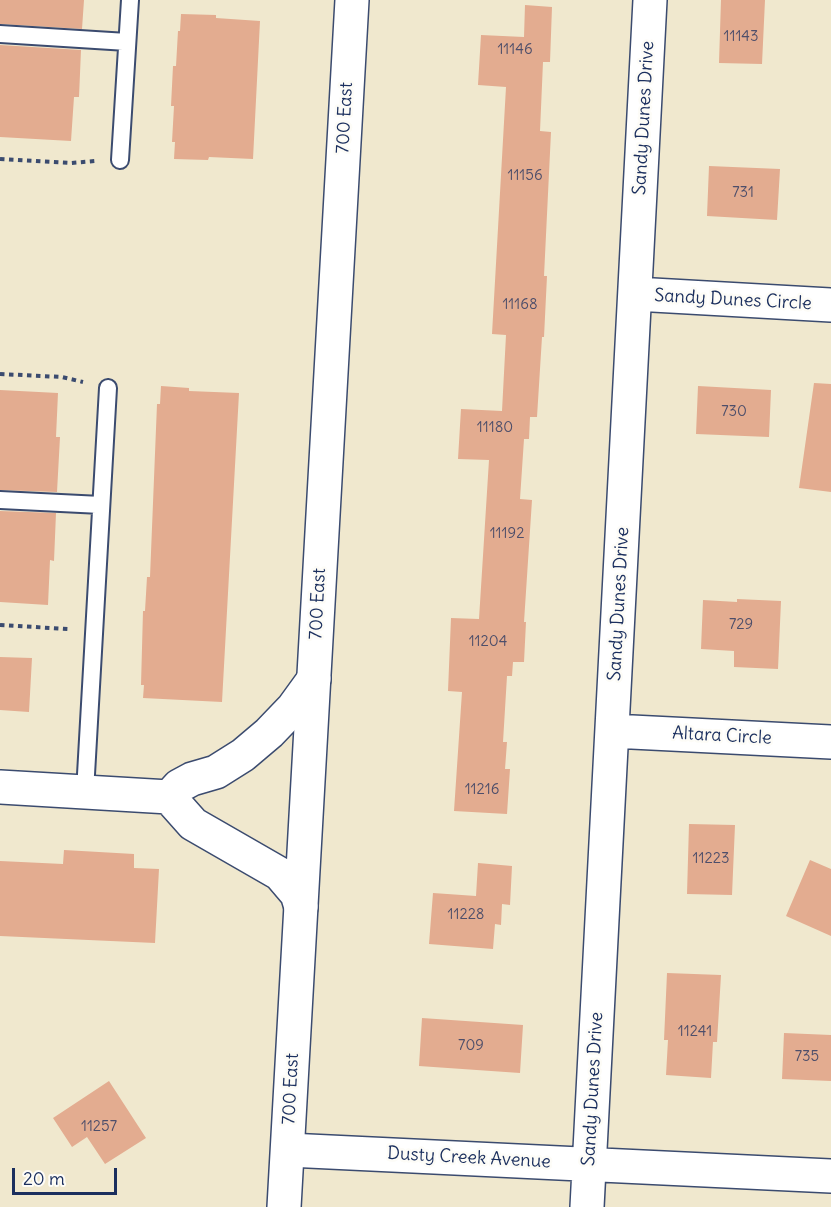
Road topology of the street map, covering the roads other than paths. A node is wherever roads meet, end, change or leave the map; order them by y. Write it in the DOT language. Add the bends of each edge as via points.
graph roads {
  1 [pos="130,0"];
  2 [pos="352,0"];
  3 [pos="650,0"];
  4 [pos="0,34"];
  5 [pos="127,42"];
  6 [pos="120,160"];
  7 [pos="635,294"];
  8 [pos="831,306"];
  9 [pos="108,388"];
  10 [pos="0,500"];
  11 [pos="101,505"];
  12 [pos="314,680"];
  13 [pos="612,731"];
  14 [pos="831,742"];
  15 [pos="0,787"];
  16 [pos="85,792"];
  17 [pos="169,797"];
  18 [pos="301,907"];
  19 [pos="288,1149"];
  20 [pos="589,1163"];
  21 [pos="831,1176"];
  22 [pos="284,1207"];
  23 [pos="587,1207"];
  1 -- 5 [label="lane"];
  2 -- 12 [label="street, 700 East"];
  3 -- 7 [label="street, Sandy Dunes Drive"];
  4 -- 5 [label="lane"];
  5 -- 6 [label="lane"];
  7 -- 8 [label="street, Sandy Dunes Circle"];
  7 -- 13 [label="street, Sandy Dunes Drive"];
  9 -- 11 [label="lane"];
  10 -- 11 [label="lane"];
  11 -- 16 [label="lane"];
  12 -- 17 [label="street" via="293,708 243,755 216,772 179,786"];
  12 -- 18 [label="street, 700 East"];
  13 -- 14 [label="street, Altara Circle"];
  13 -- 20 [label="street, Sandy Dunes Drive"];
  15 -- 16 [label="street"];
  16 -- 17 [label="street"];
  17 -- 18 [label="street" via="193,824 280,874 297,894"];
  18 -- 19 [label="street, 700 East"];
  19 -- 20 [label="street, Dusty Creek Avenue"];
  19 -- 22 [label="street, 700 East"];
  20 -- 21 [label="street, Dusty Creek Avenue"];
  20 -- 23 [label="street, Sandy Dunes Drive"];
}
